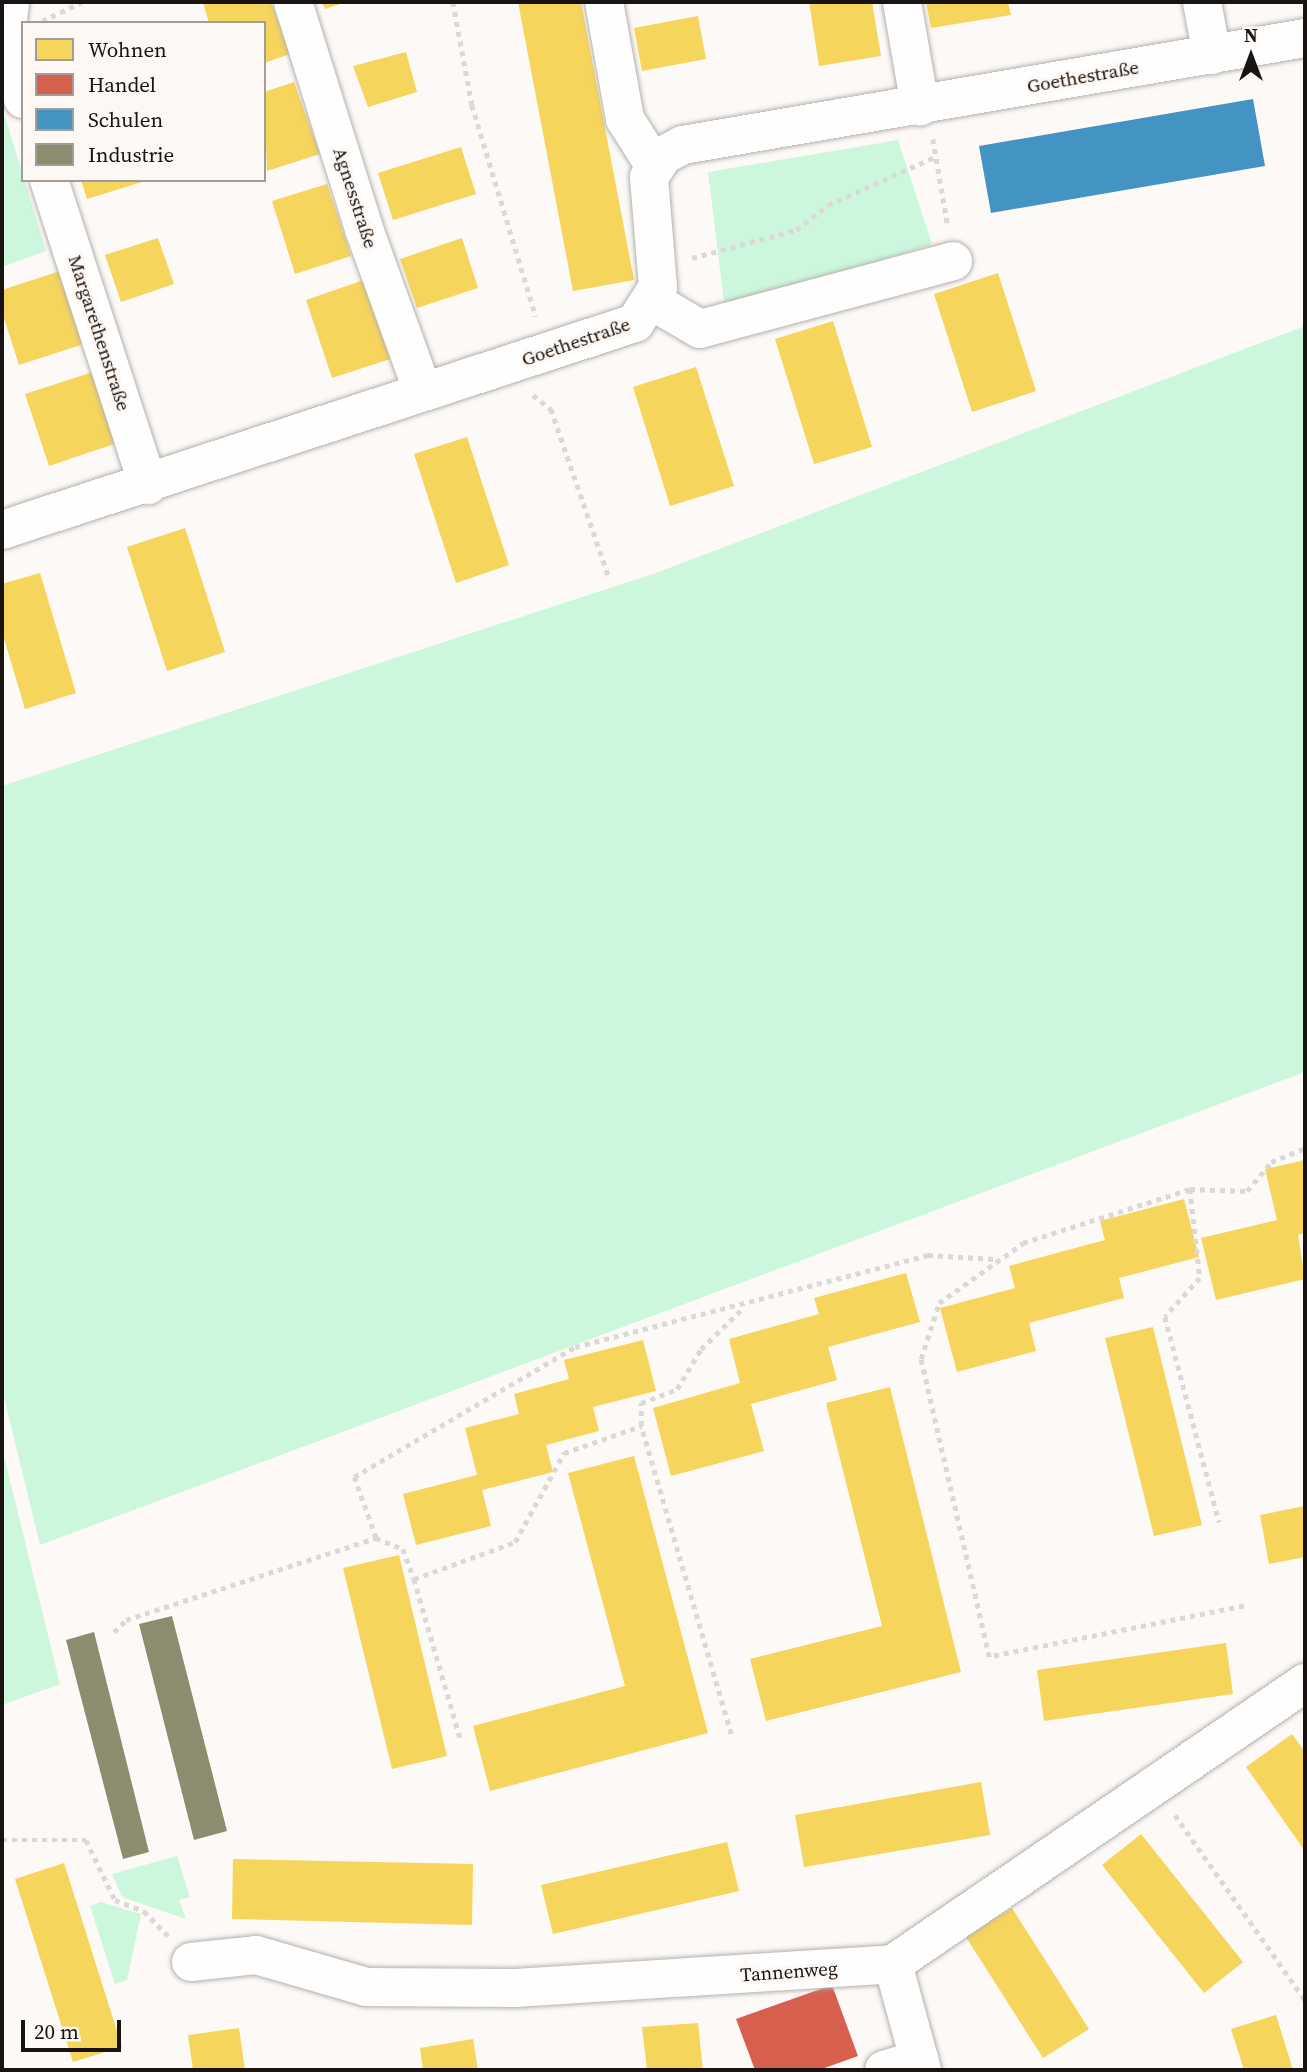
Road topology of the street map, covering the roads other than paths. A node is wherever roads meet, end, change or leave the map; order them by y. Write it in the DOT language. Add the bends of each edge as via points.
graph roads {
  1 [pos="10,2"];
  2 [pos="293,2"];
  3 [pos="604,2"];
  4 [pos="902,2"];
  5 [pos="1202,2"];
  6 [pos="1305,38"];
  7 [pos="1212,55"];
  8 [pos="21,93"];
  9 [pos="920,106"];
  10 [pos="654,165"];
  11 [pos="50,182"];
  12 [pos="953,261"];
  13 [pos="654,302"];
  14 [pos="423,391"];
  15 [pos="148,485"];
  16 [pos="2,530"];
  17 [pos="1305,1683"];
  18 [pos="191,1962"];
  19 [pos="893,1964"];
  20 [pos="908,2066"];
  1 -- 8 [label="street" via="5,46"];
  2 -- 14 [label="street, Agnesstraße" via="364,229"];
  3 -- 10 [label="street" via="625,119"];
  4 -- 9 [label="street"];
  5 -- 7 [label="street"];
  6 -- 7 [label="street, Goethestraße"];
  7 -- 9 [label="street, Goethestraße"];
  9 -- 10 [label="street, Goethestraße" via="697,142"];
  10 -- 13 [label="street" via="649,177 659,262"];
  11 -- 15 [label="street, Margarethenstraße"];
  12 -- 13 [label="street" via="700,329"];
  13 -- 14 [label="street, Goethestraße" via="635,323"];
  14 -- 15 [label="street, Goethestraße"];
  15 -- 16 [label="street, Goethestraße"];
  17 -- 19 [label="street"];
  18 -- 19 [label="street, Tannenweg" via="256,1955 366,1987 515,1988"];
  19 -- 20 [label="street"];
}
